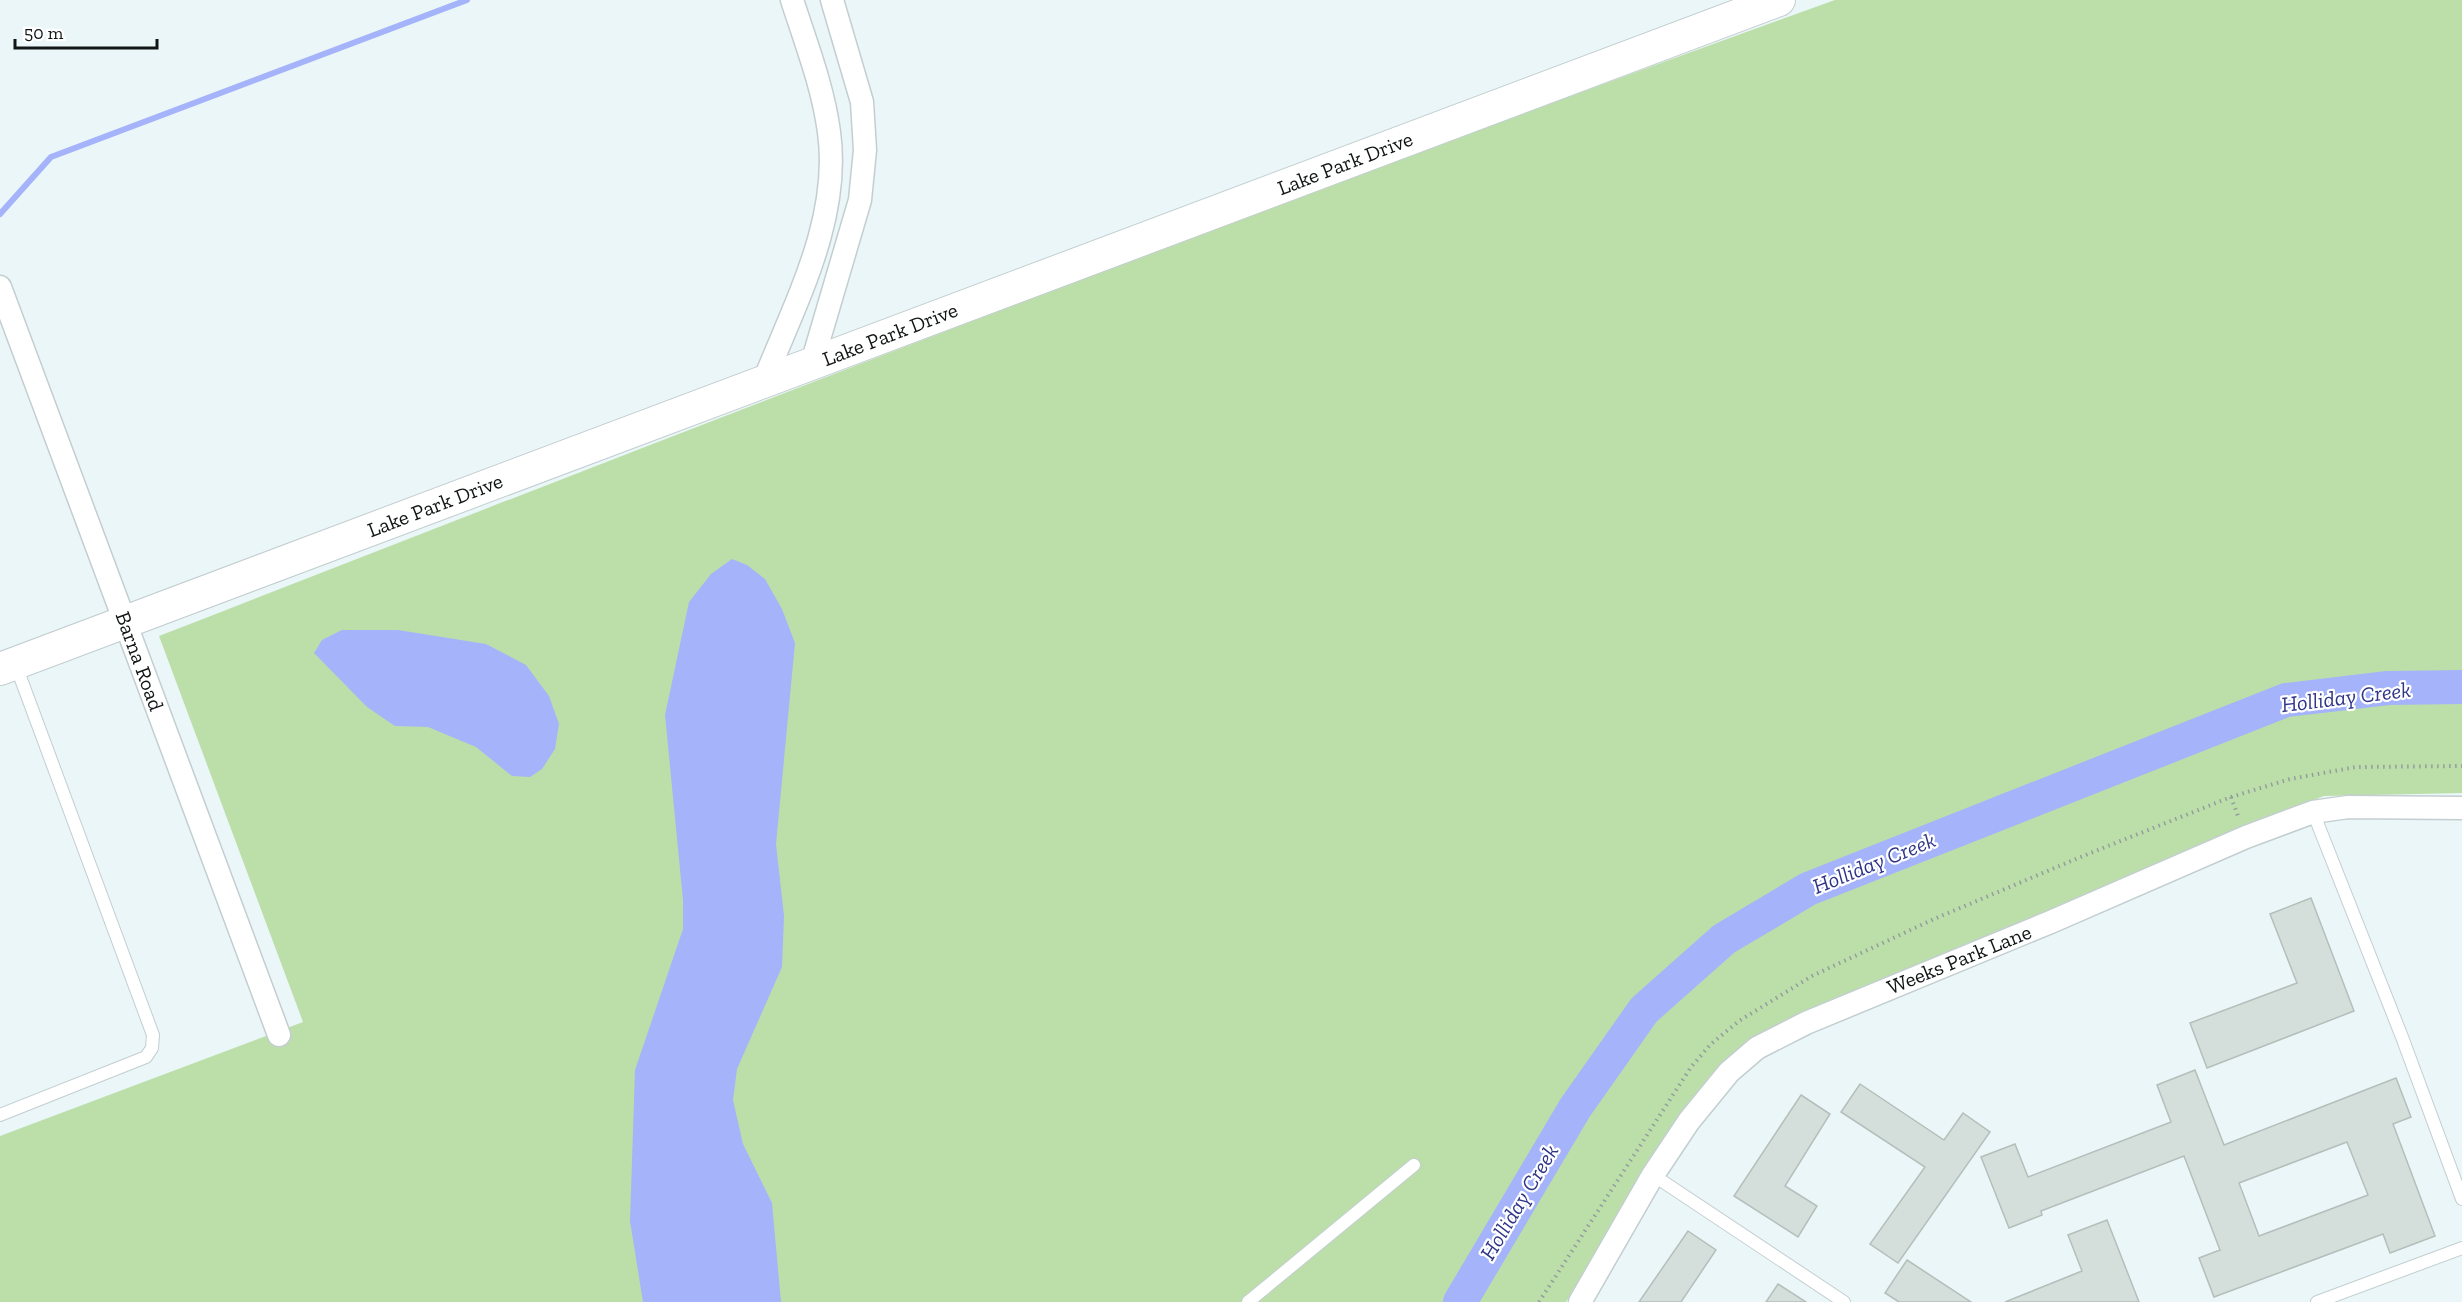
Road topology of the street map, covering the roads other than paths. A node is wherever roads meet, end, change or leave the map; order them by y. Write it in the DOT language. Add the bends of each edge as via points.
graph roads {
  1 [pos="792,0"];
  2 [pos="832,0"];
  3 [pos="1779,0"];
  4 [pos="0,286"];
  5 [pos="812,363"];
  6 [pos="764,381"];
  7 [pos="125,621"];
  8 [pos="7,666"];
  9 [pos="2462,808"];
  10 [pos="2313,812"];
  11 [pos="279,1035"];
  12 [pos="0,1115"];
  13 [pos="1414,1165"];
  14 [pos="1653,1175"];
  15 [pos="2462,1198"];
  16 [pos="2462,1248"];
  17 [pos="1248,1302"];
  18 [pos="1580,1302"];
  19 [pos="1844,1302"];
  20 [pos="2317,1302"];
  1 -- 6 [label="street" via="824,102 831,169 815,253"];
  2 -- 5 [label="street" via="862,102 865,150 860,200"];
  3 -- 5 [label="street, Lake Park Drive"];
  4 -- 7 [label="street, Barna Road"];
  5 -- 6 [label="street, Lake Park Drive"];
  6 -- 7 [label="street, Lake Park Drive"];
  7 -- 8 [label="street, Lake Park Drive"];
  7 -- 11 [label="street, Barna Road"];
  8 -- 12 [label="lane" via="153,1035 146,1057"];
  9 -- 10 [label="street, Weeks Park Lane" via="2384,806"];
  10 -- 14 [label="street, Weeks Park Lane" via="1806,1023 1757,1048 1709,1094"];
  10 -- 15 [label="lane"];
  13 -- 17 [label="lane"];
  14 -- 18 [label="street, Weeks Park Lane"];
  14 -- 19 [label="lane"];
  16 -- 20 [label="lane"];
}
